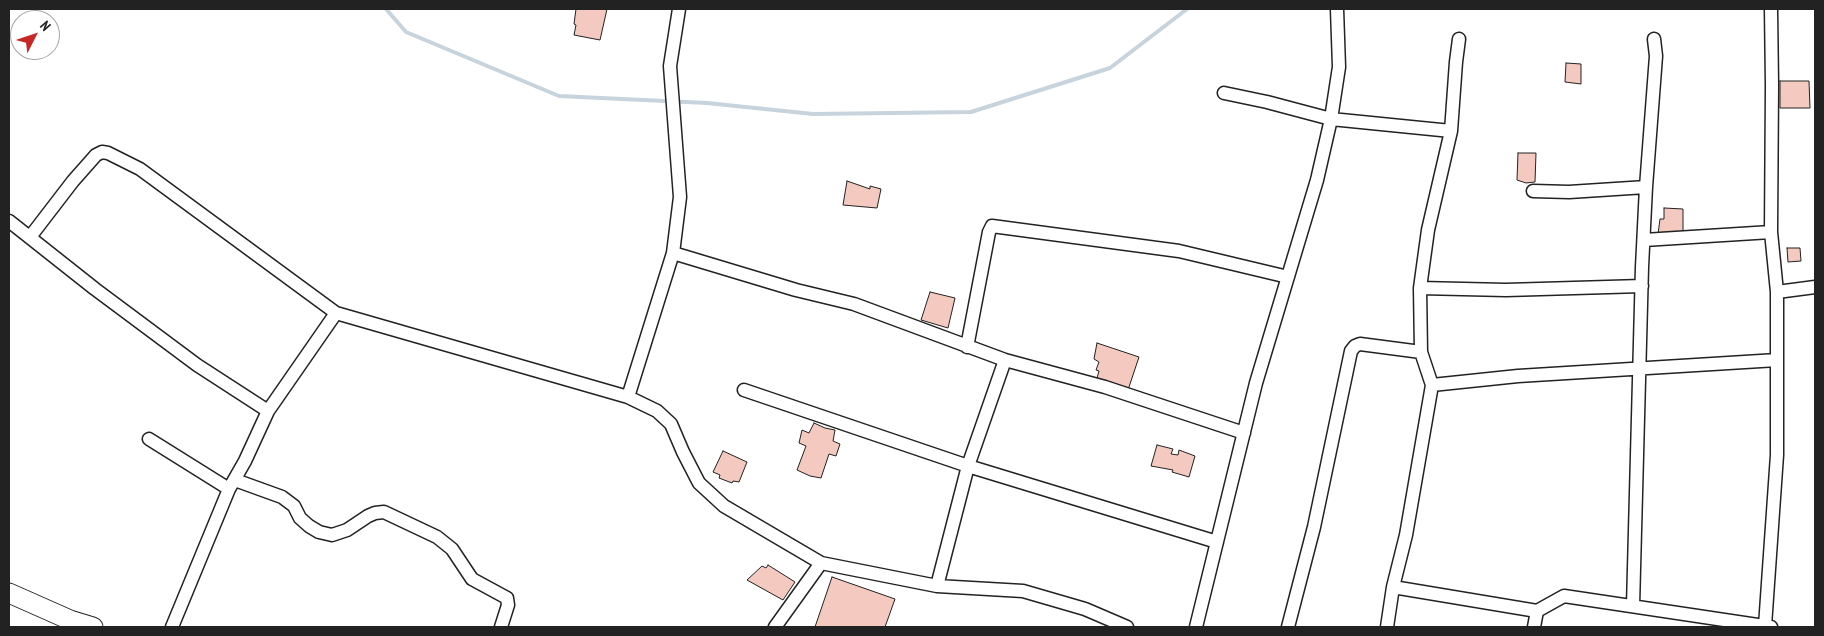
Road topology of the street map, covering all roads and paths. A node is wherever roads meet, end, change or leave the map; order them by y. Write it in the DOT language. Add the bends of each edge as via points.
graph roads {
  1 [pos="679,9"];
  2 [pos="1337,9"];
  3 [pos="1771,9"];
  4 [pos="1459,39"];
  5 [pos="1654,39"];
  6 [pos="1224,93"];
  7 [pos="1331,119"];
  8 [pos="1451,131"];
  9 [pos="1646,187"];
  10 [pos="1533,191"];
  11 [pos="9,221"];
  12 [pos="1771,232"];
  13 [pos="30,237"];
  14 [pos="1644,240"];
  15 [pos="673,253"];
  16 [pos="1288,277"];
  17 [pos="1642,286"];
  18 [pos="1815,287"];
  19 [pos="1420,288"];
  20 [pos="1777,292"];
  21 [pos="336,313"];
  22 [pos="967,347"];
  23 [pos="1420,352"];
  24 [pos="1005,360"];
  25 [pos="1777,360"];
  26 [pos="1639,368"];
  27 [pos="1432,386"];
  28 [pos="744,390"];
  29 [pos="628,397"];
  30 [pos="268,411"];
  31 [pos="1244,433"];
  32 [pos="149,439"];
  33 [pos="968,466"];
  34 [pos="232,484"];
  35 [pos="1217,542"];
  36 [pos="820,563"];
  37 [pos="937,586"];
  38 [pos="1393,587"];
  39 [pos="9,593"];
  40 [pos="1633,606"];
  41 [pos="1537,611"];
  42 [pos="1714,623"];
  43 [pos="93,627"];
  44 [pos="172,627"];
  45 [pos="501,627"];
  46 [pos="775,627"];
  47 [pos="1127,627"];
  48 [pos="1196,627"];
  49 [pos="1288,627"];
  50 [pos="1387,627"];
  51 [pos="1534,627"];
  52 [pos="1768,627"];
  1 -- 15 [label="street" via="670,66 680,197"];
  2 -- 7 [label="street" via="1339,66"];
  3 -- 12 [label="street"];
  4 -- 8 [label="street"];
  5 -- 9 [label="street" via="1656,56"];
  6 -- 7 [label="street"];
  7 -- 8 [label="street"];
  7 -- 16 [label="street" via="1317,180"];
  8 -- 19 [label="street" via="1428,230"];
  9 -- 10 [label="street"];
  9 -- 14 [label="street"];
  11 -- 13 [label="street"];
  12 -- 14 [label="street"];
  12 -- 20 [label="street"];
  13 -- 21 [label="street" via="96,155 108,153 140,169"];
  13 -- 30 [label="street" via="198,365"];
  14 -- 17 [label="street"];
  15 -- 22 [label="street" via="854,304"];
  15 -- 29 [label="street"];
  16 -- 22 [label="street" via="1179,251 992,226 988,232"];
  16 -- 31 [label="street"];
  17 -- 19 [label="street" via="1506,290"];
  17 -- 26 [label="street"];
  18 -- 20 [label="street"];
  19 -- 23 [label="street"];
  20 -- 25 [label="street"];
  21 -- 29 [label="street"];
  21 -- 30 [label="street"];
  22 -- 24 [label="street"];
  23 -- 27 [label="street"];
  23 -- 49 [label="street" via="1360,344 1351,350 1314,527"];
  24 -- 31 [label="street" via="1105,387"];
  24 -- 33 [label="street"];
  25 -- 26 [label="street"];
  25 -- 52 [label="street" via="1777,455"];
  26 -- 27 [label="street" via="1518,376"];
  26 -- 40 [label="street"];
  27 -- 38 [label="street" via="1406,535"];
  28 -- 33 [label="street"];
  29 -- 36 [label="street" via="657,411 671,424 699,483 724,506"];
  30 -- 34 [label="street"];
  31 -- 35 [label="street"];
  32 -- 34 [label="street"];
  33 -- 35 [label="street"];
  33 -- 37 [label="street"];
  34 -- 44 [label="street"];
  34 -- 45 [label="street" via="282,497 294,506 300,518 319,532 332,535 347,530 375,512 384,512 438,537 452,549 472,579 507,598"];
  35 -- 48 [label="street"];
  36 -- 37 [label="street"];
  36 -- 46 [label="street"];
  37 -- 47 [label="street" via="1023,591 1085,609"];
  38 -- 41 [label="street"];
  38 -- 50 [label="street"];
  39 -- 43 [label="main road"];
  40 -- 41 [label="street" via="1564,596"];
  40 -- 42 [label="street"];
  41 -- 51 [label="street"];
  42 -- 52 [label="street"];
}
